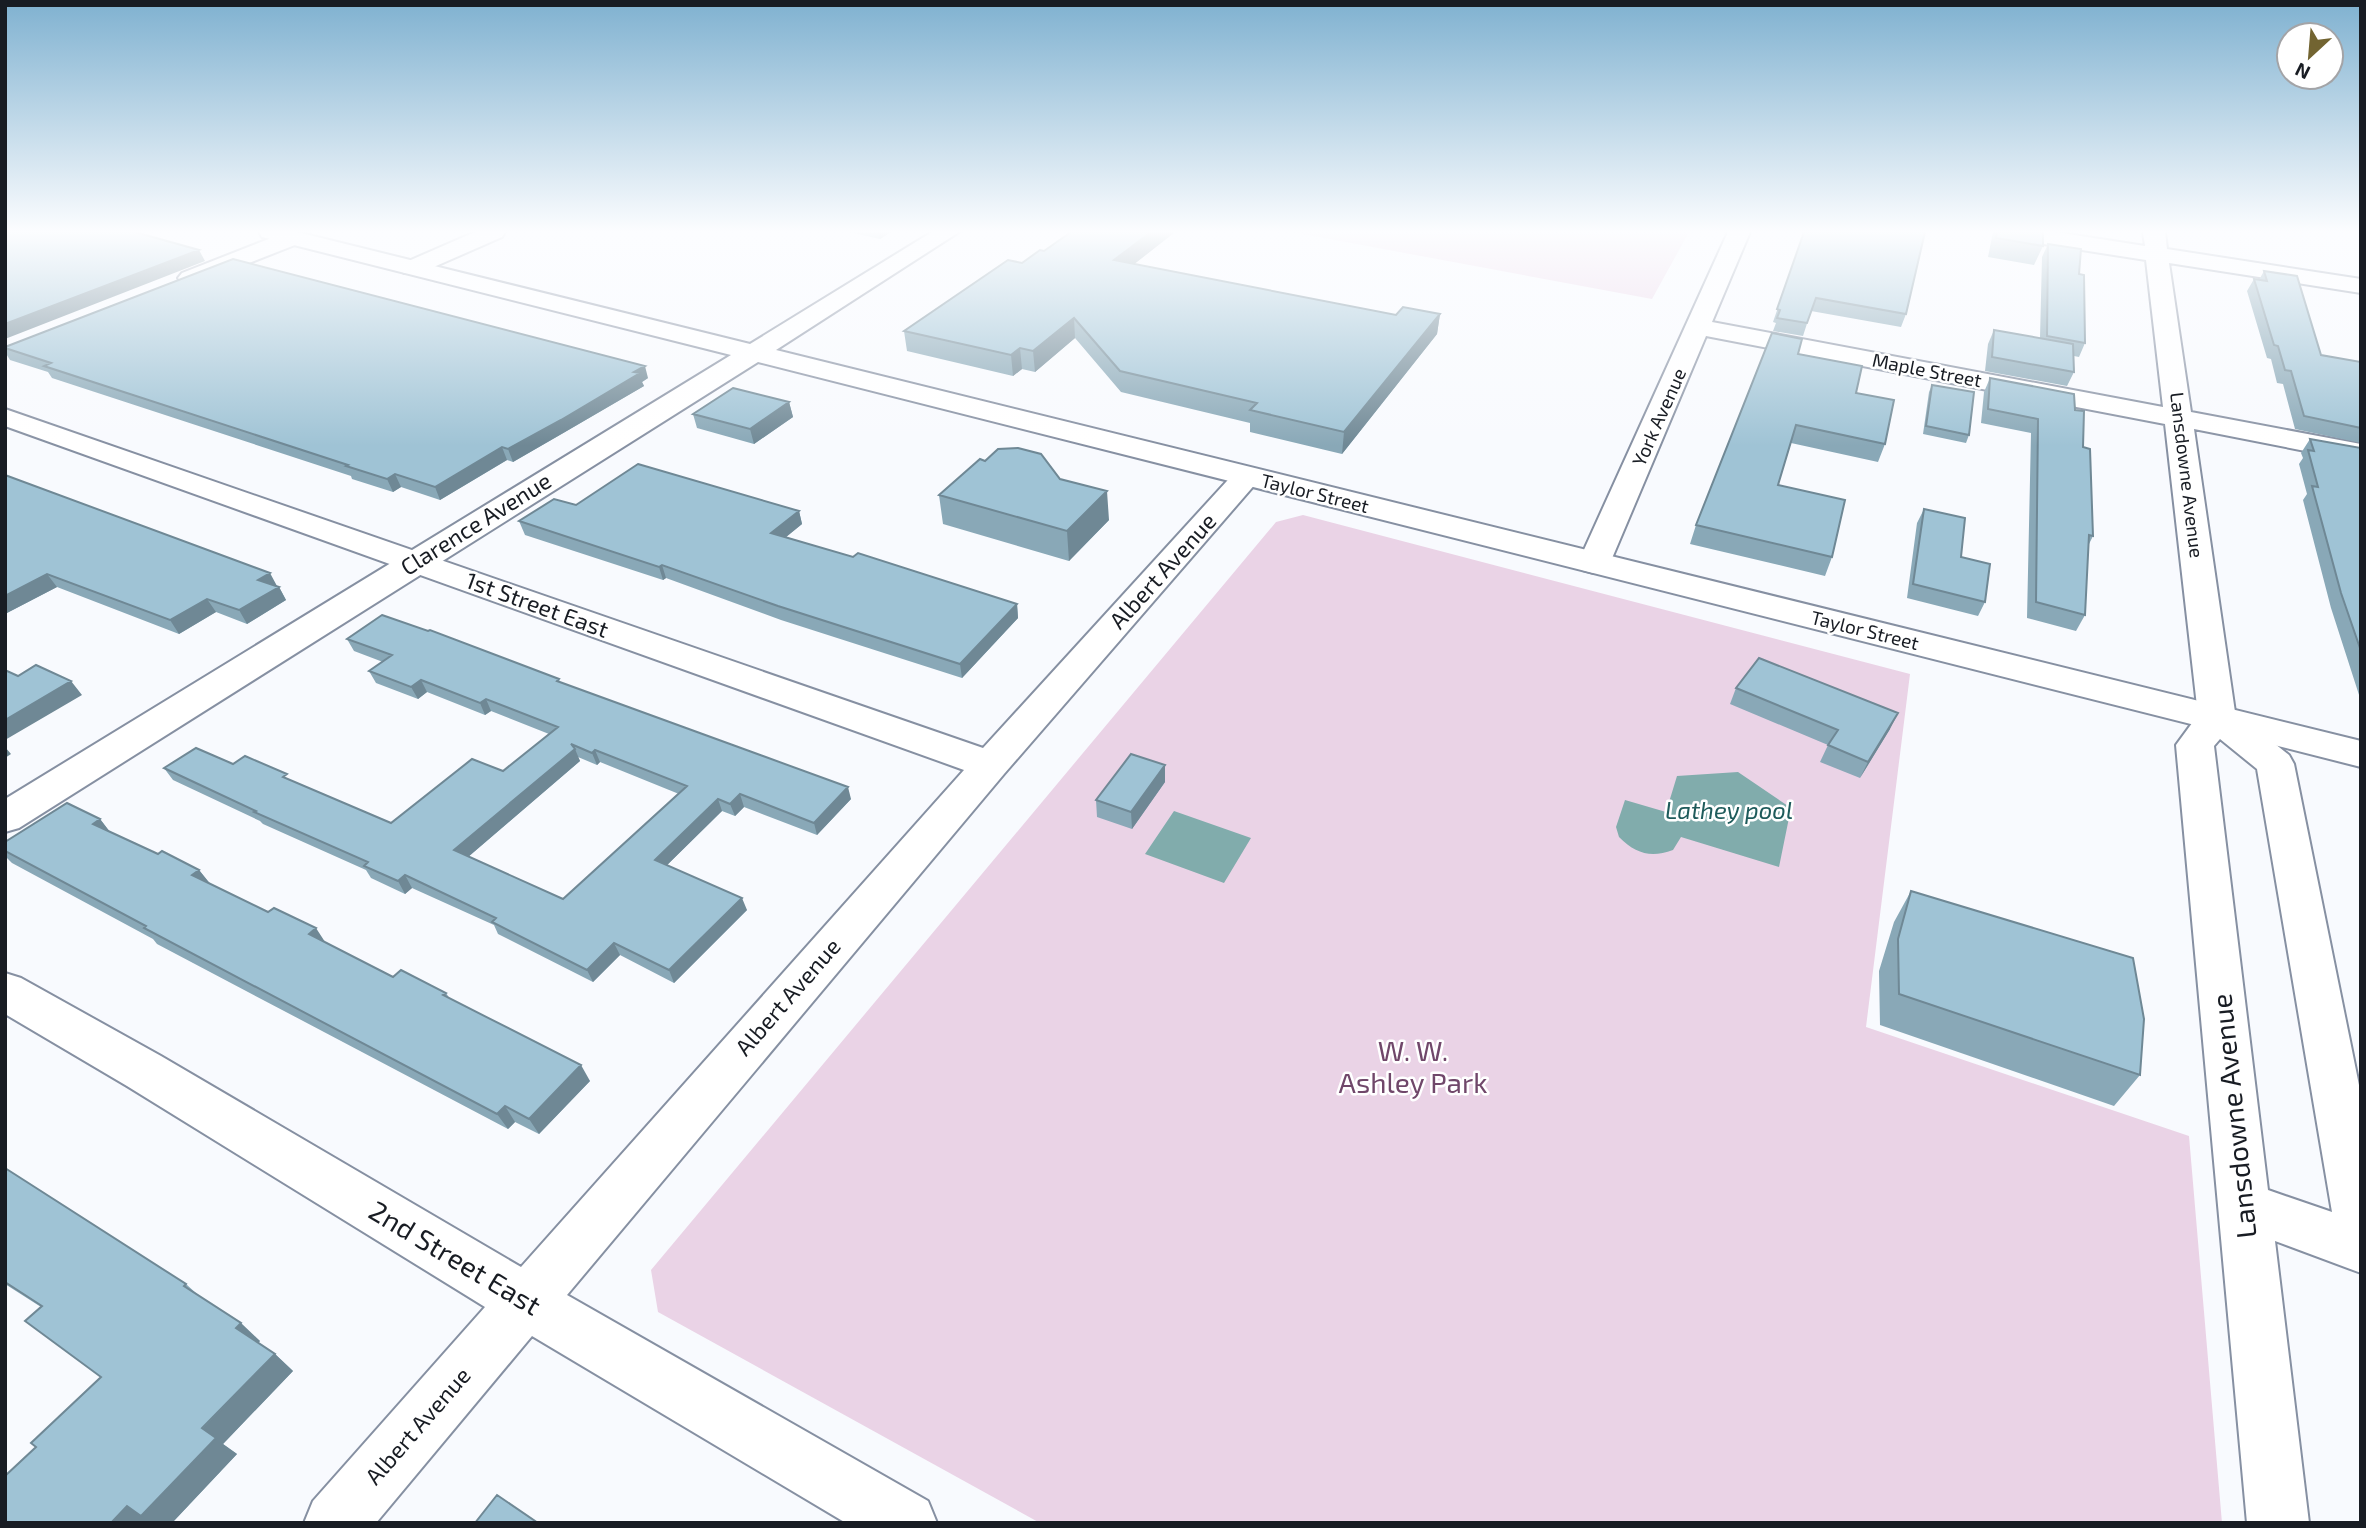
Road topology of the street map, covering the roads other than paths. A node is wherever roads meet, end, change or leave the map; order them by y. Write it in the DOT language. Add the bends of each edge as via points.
graph roads {
  1 [pos="555,303"];
  2 [pos="832,303"];
  3 [pos="1709,303"];
  4 [pos="2164,303"];
  5 [pos="1699,327"];
  6 [pos="752,352"];
  7 [pos="5,417"];
  8 [pos="2180,418"];
  9 [pos="2361,453"];
  10 [pos="1247,476"];
  11 [pos="415,561"];
  12 [pos="1594,563"];
  13 [pos="2217,718"];
  14 [pos="2361,754"];
  15 [pos="990,765"];
  16 [pos="5,818"];
  17 [pos="5,991"];
  18 [pos="2243,1205"];
  19 [pos="2361,1228"];
  20 [pos="2361,1248"];
  21 [pos="526,1301"];
  22 [pos="335,1523"];
  23 [pos="906,1523"];
  24 [pos="2278,1523"];
  1 -- 6 [label="street, Taylor Street"];
  2 -- 6 [label="street, Clarence Avenue"];
  3 -- 5 [label="street, York Avenue"];
  4 -- 8 [label="street, Lansdowne Avenue"];
  5 -- 8 [label="street, Maple Street"];
  5 -- 12 [label="street, York Avenue"];
  6 -- 10 [label="street, Taylor Street"];
  6 -- 11 [label="street, Clarence Avenue"];
  7 -- 11 [label="street, 1st Street East"];
  8 -- 9 [label="street, Maple Street"];
  8 -- 13 [label="street, Lansdowne Avenue"];
  10 -- 12 [label="street, Taylor Street"];
  10 -- 15 [label="street, Albert Avenue"];
  11 -- 15 [label="street, 1st Street East"];
  11 -- 16 [label="street, Clarence Avenue"];
  12 -- 13 [label="street, Taylor Street"];
  13 -- 14 [label="street, Taylor Street"];
  13 -- 18 [label="street, Lansdowne Avenue" via="2194,745"];
  13 -- 19 [label="street" via="2275,764"];
  15 -- 21 [label="street, Albert Avenue"];
  17 -- 21 [label="street, 2nd Street East"];
  18 -- 20 [label="street"];
  18 -- 24 [label="street, Lansdowne Avenue"];
  21 -- 22 [label="street, Albert Avenue"];
  21 -- 23 [label="street, 2nd Street East"];
}
